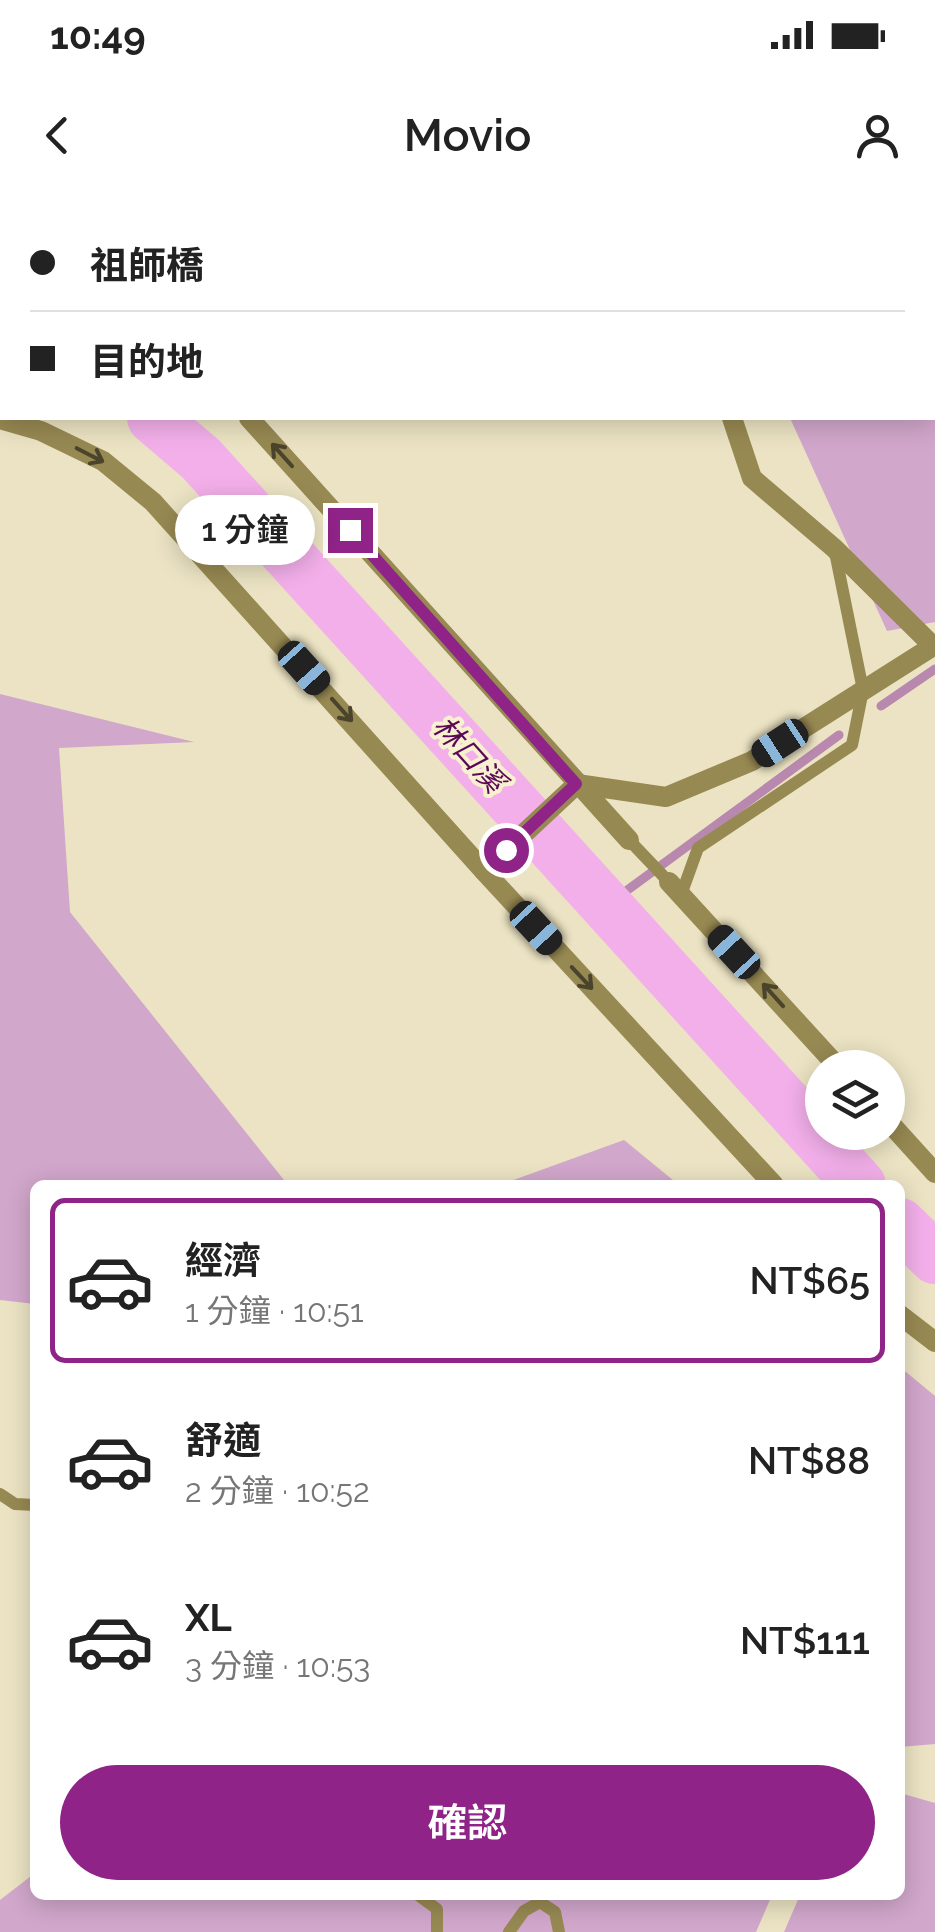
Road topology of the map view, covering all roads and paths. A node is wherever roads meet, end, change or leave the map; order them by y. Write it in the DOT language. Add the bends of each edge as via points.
graph roads {
  1 [pos="3,420"];
  2 [pos="251,420"];
  3 [pos="733,420"];
  4 [pos="834,548"];
  5 [pos="934,645"];
  6 [pos="863,690"];
  7 [pos="576,784"];
  8 [pos="628,840"];
  9 [pos="484,871"];
  10 [pos="675,888"];
  11 [pos="823,1050"];
  12 [pos="905,1140"];
  13 [pos="935,1173"];
  14 [pos="769,1180"];
  15 [pos="905,1319"];
  16 [pos="935,1342"];
  17 [pos="0,1494"];
  18 [pos="30,1505"];
  19 [pos="425,1900"];
  20 [pos="437,1932"];
  21 [pos="508,1932"];
  22 [pos="560,1932"];
  1 -- 9 [label="street, one-way" via="103,462 153,502"];
  7 -- 2 [label="street, one-way"];
  3 -- 4 [label="street" via="752,478"];
  4 -- 5 [label="street"];
  4 -- 6 [label="lane"];
  5 -- 6 [label="street"];
  6 -- 7 [label="street" via="752,761 666,798"];
  6 -- 10 [label="lane" via="852,745 698,848"];
  7 -- 8 [label="street"];
  7 -- 9 [label="street"];
  8 -- 10 [label="lane"];
  9 -- 14 [label="street, one-way"];
  11 -- 10 [label="street, one-way"];
  12 -- 13 [label="street"];
  15 -- 16 [label="street"];
  17 -- 18 [label="lane"];
  19 -- 20 [label="lane" via="437,1909"];
  21 -- 22 [label="lane" via="540,1902 555,1912"];
}
